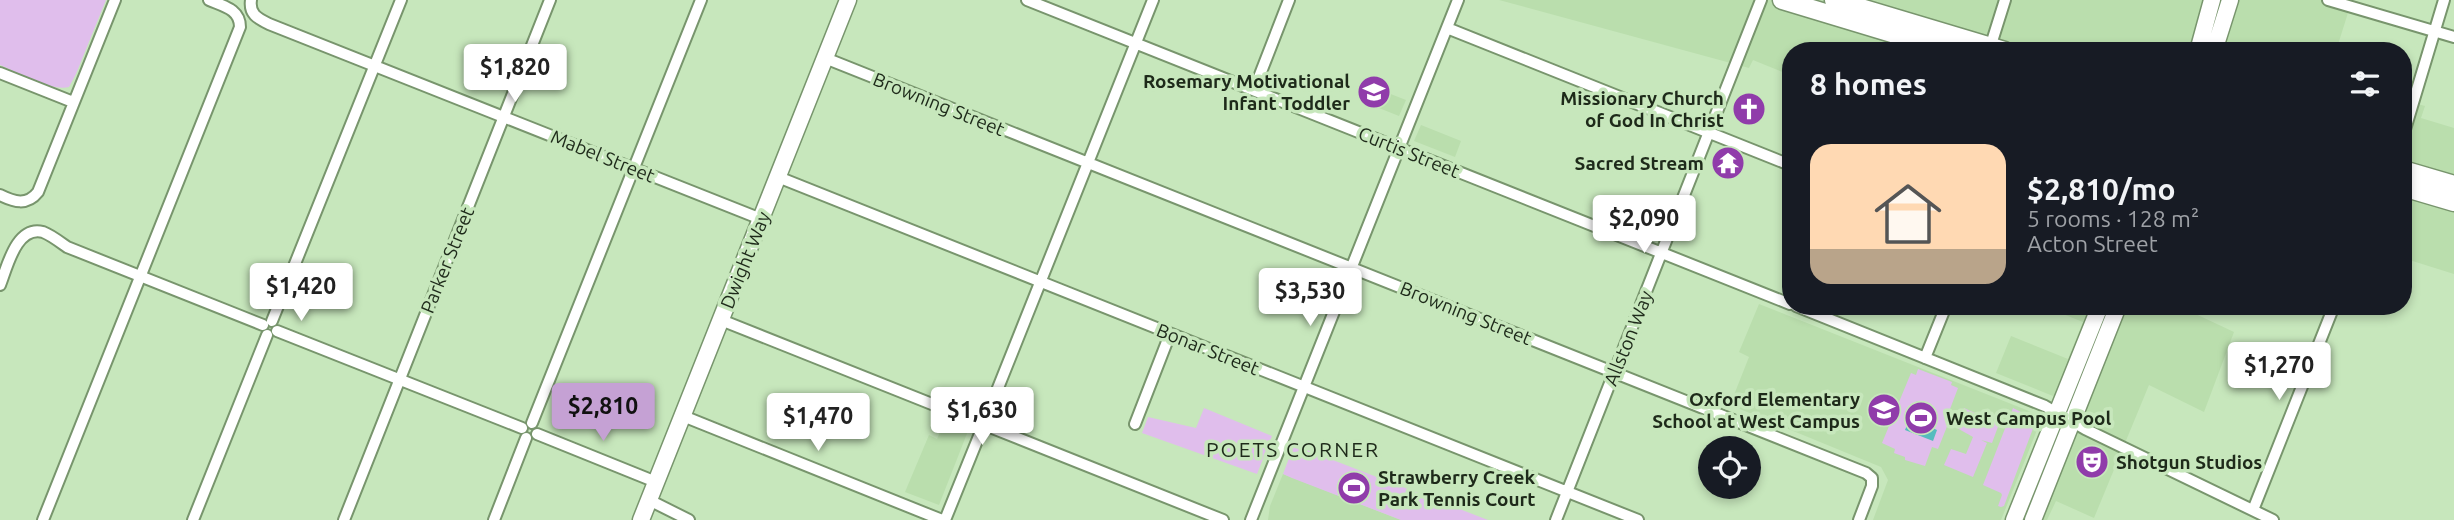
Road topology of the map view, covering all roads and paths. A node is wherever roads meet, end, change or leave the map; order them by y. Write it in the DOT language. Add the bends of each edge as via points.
graph roads {
  1 [pos="114,0"];
  2 [pos="209,0"];
  3 [pos="401,0"];
  4 [pos="550,0"];
  5 [pos="701,0"];
  6 [pos="1027,0"];
  7 [pos="1153,0"];
  8 [pos="1289,0"];
  9 [pos="1458,0"];
  10 [pos="1761,0"];
  11 [pos="1782,0"];
  12 [pos="1834,0"];
  13 [pos="2005,0"];
  14 [pos="2212,0"];
  15 [pos="2230,0"];
  16 [pos="2328,0"];
  17 [pos="2444,0"];
  18 [pos="844,1"];
  19 [pos="251,6"];
  20 [pos="1447,28"];
  21 [pos="2435,31"];
  22 [pos="1898,35"];
  23 [pos="2454,37"];
  24 [pos="1921,42"];
  25 [pos="1946,42"];
  26 [pos="1996,42"];
  27 [pos="2200,42"];
  28 [pos="2217,42"];
  29 [pos="1136,43"];
  30 [pos="825,58"];
  31 [pos="375,65"];
  32 [pos="0,73"];
  33 [pos="1254,90"];
  34 [pos="73,102"];
  35 [pos="2412,106"];
  36 [pos="504,117"];
  37 [pos="1710,133"];
  38 [pos="1399,148"];
  39 [pos="1782,162"];
  40 [pos="1087,163"];
  41 [pos="633,169"];
  42 [pos="2412,173"];
  43 [pos="778,177"];
  44 [pos="2454,185"];
  45 [pos="2412,190"];
  46 [pos="0,195"];
  47 [pos="2454,202"];
  48 [pos="761,219"];
  49 [pos="1662,253"];
  50 [pos="1352,268"];
  51 [pos="140,277"];
  52 [pos="1040,283"];
  53 [pos="0,285"];
  54 [pos="1782,301"];
  55 [pos="1818,315"];
  56 [pos="1942,315"];
  57 [pos="2096,315"];
  58 [pos="2114,315"];
  59 [pos="2330,315"];
  60 [pos="721,320"];
  61 [pos="269,328"];
  62 [pos="1170,334"];
  63 [pos="1925,358"];
  64 [pos="1614,372"];
  65 [pos="400,379"];
  66 [pos="1304,387"];
  67 [pos="2057,413"];
  68 [pos="683,416"];
  69 [pos="2072,422"];
  70 [pos="1135,424"];
  71 [pos="984,425"];
  72 [pos="530,431"];
  73 [pos="656,482"];
  74 [pos="1567,492"];
  75 [pos="649,500"];
  76 [pos="2253,510"];
  77 [pos="43,520"];
  78 [pos="193,520"];
  79 [pos="344,520"];
  80 [pos="494,520"];
  81 [pos="641,520"];
  82 [pos="689,520"];
  83 [pos="944,520"];
  84 [pos="1223,520"];
  85 [pos="1251,520"];
  86 [pos="1556,520"];
  87 [pos="1638,520"];
  88 [pos="1859,520"];
  89 [pos="2014,520"];
  90 [pos="2033,520"];
  91 [pos="2273,520"];
  1 -- 34 [label="street"];
  2 -- 51 [label="street" via="239,17 239,31"];
  3 -- 31 [label="street"];
  4 -- 36 [label="street, Parker Street"];
  5 -- 41 [label="street"];
  6 -- 29 [label="street, Curtis Street"];
  7 -- 29 [label="street"];
  8 -- 33 [label="street"];
  9 -- 20 [label="street"];
  10 -- 37 [label="street, Allston Way"];
  11 -- 22 [label="main road"];
  12 -- 22 [label="main road"];
  13 -- 26 [label="street"];
  14 -- 27 [label="main road"];
  15 -- 28 [label="main road"];
  16 -- 21 [label="street"];
  17 -- 21 [label="street"];
  18 -- 30 [label="main road, Dwight Way"];
  19 -- 31 [label="street, Mabel Street" via="256,18"];
  20 -- 37 [label="street"];
  20 -- 38 [label="street"];
  21 -- 23 [label="street"];
  21 -- 35 [label="street"];
  22 -- 24 [label="main road"];
  22 -- 25 [label="main road"];
  29 -- 33 [label="street, Curtis Street"];
  29 -- 40 [label="street"];
  30 -- 40 [label="street, Browning Street"];
  30 -- 43 [label="main road, Dwight Way"];
  31 -- 36 [label="street, Mabel Street"];
  31 -- 61 [label="street"];
  32 -- 34 [label="street"];
  33 -- 38 [label="street, Curtis Street"];
  34 -- 46 [label="street" via="38,192 29,201"];
  36 -- 41 [label="street, Mabel Street"];
  36 -- 65 [label="street, Parker Street"];
  37 -- 39 [label="street"];
  37 -- 49 [label="street, Allston Way"];
  38 -- 49 [label="street, Curtis Street"];
  38 -- 50 [label="street"];
  40 -- 50 [label="street, Browning Street"];
  40 -- 52 [label="street"];
  41 -- 48 [label="street, Mabel Street"];
  41 -- 72 [label="street"];
  42 -- 44 [label="main road"];
  43 -- 48 [label="main road, Dwight Way"];
  43 -- 52 [label="street, Bonar Street"];
  45 -- 47 [label="main road"];
  48 -- 60 [label="main road, Dwight Way"];
  49 -- 54 [label="street, Curtis Street"];
  49 -- 64 [label="street, Allston Way"];
  50 -- 64 [label="street, Browning Street"];
  50 -- 66 [label="street"];
  51 -- 53 [label="street" via="44,233 31,232 17,244"];
  51 -- 61 [label="street"];
  51 -- 77 [label="street"];
  52 -- 62 [label="street, Bonar Street"];
  52 -- 71 [label="street"];
  55 -- 63 [label="street"];
  56 -- 63 [label="street"];
  57 -- 67 [label="main road"];
  58 -- 69 [label="main road"];
  59 -- 76 [label="street"];
  60 -- 68 [label="main road, Dwight Way"];
  60 -- 71 [label="street"];
  61 -- 65 [label="street"];
  61 -- 78 [label="street"];
  62 -- 66 [label="street, Bonar Street"];
  62 -- 70 [label="street"];
  63 -- 67 [label="street"];
  64 -- 74 [label="street, Allston Way"];
  64 -- 88 [label="street, Browning Street" via="1866,473 1872,486"];
  65 -- 72 [label="street"];
  65 -- 79 [label="street, Parker Street"];
  66 -- 74 [label="street, Bonar Street"];
  66 -- 85 [label="street"];
  67 -- 69 [label="street"];
  67 -- 89 [label="main road"];
  68 -- 73 [label="main road, Dwight Way"];
  68 -- 83 [label="street"];
  69 -- 76 [label="street"];
  69 -- 90 [label="main road"];
  71 -- 83 [label="street"];
  71 -- 84 [label="street"];
  72 -- 73 [label="street"];
  72 -- 80 [label="street"];
  73 -- 75 [label="main road, Dwight Way"];
  74 -- 86 [label="street, Allston Way"];
  74 -- 87 [label="street, Bonar Street"];
  75 -- 81 [label="main road, Dwight Way"];
  75 -- 82 [label="street"];
  76 -- 91 [label="street"];
}
